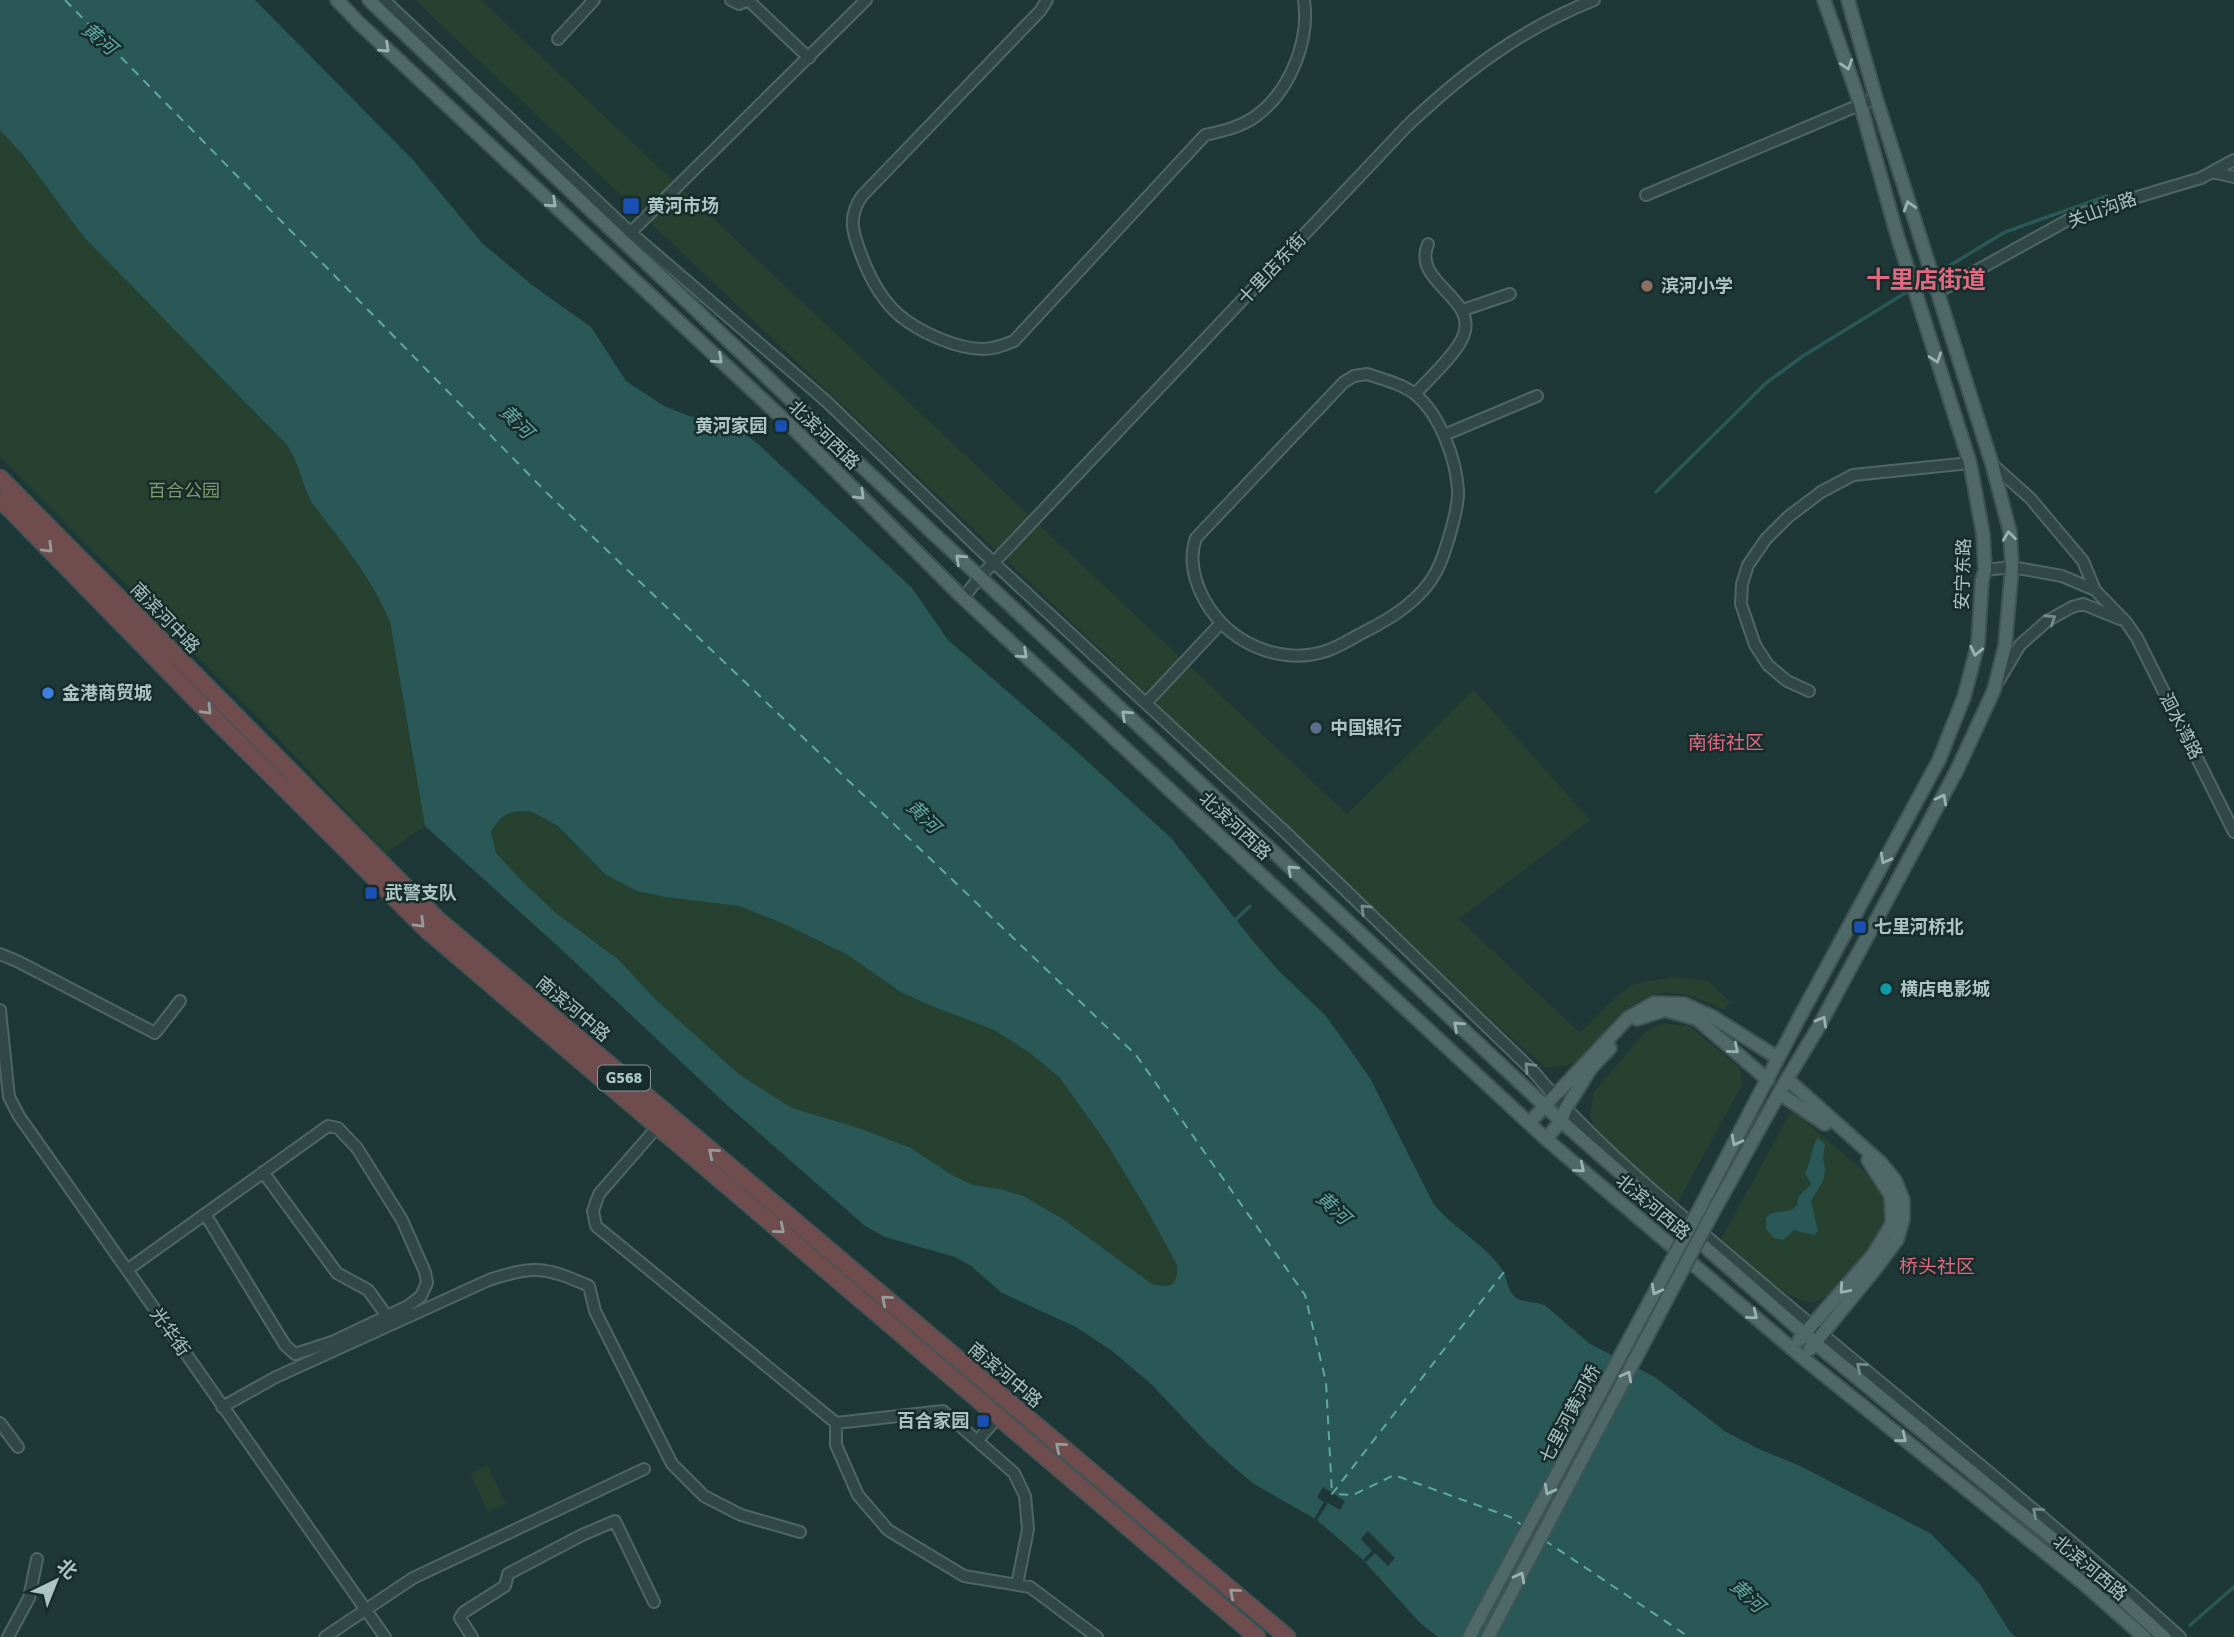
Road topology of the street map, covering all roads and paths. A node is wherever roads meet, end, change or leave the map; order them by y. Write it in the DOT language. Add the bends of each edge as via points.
graph roads {
  1 [pos="337,0"];
  2 [pos="369,0"];
  3 [pos="384,0"];
  4 [pos="594,0"];
  5 [pos="731,0"];
  6 [pos="748,0"];
  7 [pos="866,0"];
  8 [pos="1047,0"];
  9 [pos="1304,0"];
  10 [pos="1594,0"];
  11 [pos="1824,0"];
  12 [pos="1848,0"];
  13 [pos="1571,4"];
  14 [pos="558,39"];
  15 [pos="808,58"];
  16 [pos="1876,98"];
  17 [pos="1860,103"];
  18 [pos="2234,160"];
  19 [pos="2212,172"];
  20 [pos="2234,177"];
  21 [pos="1646,195"];
  22 [pos="626,237"];
  23 [pos="1428,244"];
  24 [pos="1934,281"];
  25 [pos="1510,294"];
  26 [pos="1463,310"];
  27 [pos="1415,394"];
  28 [pos="1537,396"];
  29 [pos="1444,435"];
  30 [pos="1970,463"];
  31 [pos="1992,464"];
  32 [pos="0,478"];
  33 [pos="0,499"];
  34 [pos="994,563"];
  35 [pos="2012,567"];
  36 [pos="1985,570"];
  37 [pos="980,577"];
  38 [pos="2095,590"];
  39 [pos="963,598"];
  40 [pos="2126,622"];
  41 [pos="1221,623"];
  42 [pos="1994,690"];
  43 [pos="1809,691"];
  44 [pos="1146,703"];
  45 [pos="2234,832"];
  46 [pos="0,954"];
  47 [pos="180,1001"];
  48 [pos="0,1010"];
  49 [pos="1778,1058"];
  50 [pos="3,1067"];
  51 [pos="1787,1079"];
  52 [pos="1768,1080"];
  53 [pos="1779,1093"];
  54 [pos="1549,1101"];
  55 [pos="1566,1108"];
  56 [pos="1561,1121"];
  57 [pos="1529,1123"];
  58 [pos="658,1126"];
  59 [pos="1546,1139"];
  60 [pos="263,1172"];
  61 [pos="1706,1211"];
  62 [pos="205,1214"];
  63 [pos="127,1270"];
  64 [pos="387,1316"];
  65 [pos="1813,1334"];
  66 [pos="1792,1348"];
  67 [pos="1803,1358"];
  68 [pos="222,1406"];
  69 [pos="999,1416"];
  70 [pos="0,1423"];
  71 [pos="836,1423"];
  72 [pos="978,1440"];
  73 [pos="18,1447"];
  74 [pos="644,1469"];
  75 [pos="800,1532"];
  76 [pos="37,1559"];
  77 [pos="1017,1585"];
  78 [pos="654,1602"];
  79 [pos="366,1610"];
  80 [pos="8,1637"];
  81 [pos="325,1637"];
  82 [pos="385,1637"];
  83 [pos="472,1637"];
  84 [pos="1097,1637"];
  85 [pos="1257,1637"];
  86 [pos="1287,1637"];
  87 [pos="1469,1637"];
  88 [pos="1488,1637"];
  89 [pos="2144,1637"];
  90 [pos="2164,1637"];
  91 [pos="2180,1637"];
  1 -- 39 [label="main road, 北滨河西路, one-way" via="795,430"];
  2 -- 22 [label="main road, 北滨河西路"];
  3 -- 22 [label="street"];
  4 -- 14 [label="street"];
  5 -- 6 [label="street" via="739,4"];
  6 -- 15 [label="street"];
  7 -- 15 [label="street"];
  8 -- 9 [label="street" via="855,205 852,227 871,280 899,315 937,339 981,349 1014,341 1205,135 1244,123 1275,97 1298,60 1307,18"];
  10 -- 13 [label="street, 十里店东街"];
  11 -- 17 [label="main road, 安宁东路, one-way"];
  12 -- 16 [label="main road"];
  13 -- 34 [label="street, 十里店东街" via="1495,52 1407,126"];
  15 -- 22 [label="street"];
  16 -- 17 [label="street"];
  24 -- 16 [label="main road, one-way"];
  17 -- 21 [label="street"];
  17 -- 30 [label="main road, 安宁东路, one-way"];
  18 -- 19 [label="street, 关山沟路"];
  19 -- 20 [label="street"];
  19 -- 24 [label="street, 关山沟路" via="2077,215"];
  22 -- 34 [label="street" via="826,401"];
  37 -- 22 [label="main road, 北滨河西路, one-way"];
  23 -- 26 [label="street" via="1426,267"];
  24 -- 31 [label="main road"];
  25 -- 26 [label="street"];
  26 -- 27 [label="street" via="1466,328 1459,344"];
  27 -- 29 [label="street"];
  27 -- 41 [label="street" via="1367,374 1344,382 1203,529 1191,561 1206,605"];
  28 -- 29 [label="street"];
  29 -- 41 [label="street" via="1453,456 1458,492 1436,572 1413,601 1382,623 1325,651 1291,656 1258,649"];
  30 -- 36 [label="main road, 安宁东路"];
  30 -- 43 [label="street" via="1853,475 1821,492 1766,539 1748,565 1741,604 1755,646 1768,665"];
  35 -- 31 [label="main road, one-way" via="2010,532"];
  31 -- 38 [label="street, 洄水湾路" via="2030,498 2083,561"];
  86 -- 32 [label="highway, 南滨河中路 / G568, one-way" via="437,919"];
  33 -- 58 [label="highway, 南滨河中路 / G568, one-way" via="427,930"];
  34 -- 37 [label="street, 十里店东街"];
  34 -- 44 [label="street"];
  35 -- 36 [label="street, 洄水湾路"];
  35 -- 38 [label="street, 洄水湾路" via="2062,576"];
  35 -- 42 [label="main road" via="2005,646"];
  36 -- 49 [label="main road, 安宁东路, one-way" via="1978,644 1964,697 1939,760"];
  37 -- 39 [label="street, 十里店东街"];
  54 -- 37 [label="main road, 北滨河西路, one-way"];
  38 -- 40 [label="street, 洄水湾路"];
  39 -- 57 [label="main road, 北滨河西路, one-way"];
  42 -- 40 [label="street, one-way" via="2020,645 2072,607 2083,604"];
  40 -- 45 [label="street, 洄水湾路"];
  41 -- 44 [label="street"];
  51 -- 42 [label="main road, one-way" via="1957,770"];
  54 -- 44 [label="street, one-way" via="1533,1071"];
  46 -- 47 [label="street" via="155,1033"];
  48 -- 50 [label="street, 光华街"];
  49 -- 52 [label="main road, 安宁东路"];
  49 -- 54 [label="main road" via="1694,1008 1654,1003 1628,1018"];
  50 -- 63 [label="street, 光华街" via="9,1097 19,1116"];
  51 -- 53 [label="main road"];
  51 -- 65 [label="main road" via="1881,1163 1903,1200 1897,1240"];
  55 -- 52 [label="main road, one-way" via="1591,1068 1634,1020 1665,1010 1697,1018"];
  52 -- 61 [label="main road, 安宁东路, one-way"];
  53 -- 61 [label="main road"];
  53 -- 65 [label="main road, one-way" via="1819,1118 1872,1163 1891,1196 1892,1224"];
  54 -- 55 [label="street"];
  54 -- 56 [label="main road, 北滨河西路"];
  54 -- 57 [label="main road"];
  55 -- 56 [label="main road"];
  55 -- 65 [label="street"];
  56 -- 59 [label="main road"];
  56 -- 65 [label="main road, 北滨河西路"];
  57 -- 59 [label="main road, 北滨河西路"];
  58 -- 69 [label="highway, 南滨河中路 / G568, one-way"];
  58 -- 71 [label="street" via="599,1194 593,1212 596,1226"];
  59 -- 66 [label="main road, 北滨河西路, one-way"];
  60 -- 62 [label="street"];
  60 -- 64 [label="street" via="337,1273 368,1290"];
  60 -- 64 [label="street" via="328,1126 338,1128 357,1148 402,1220 427,1283 421,1296"];
  61 -- 87 [label="main road, 七里河黄河桥, one-way, bridge"];
  88 -- 61 [label="main road, 七里河黄河桥, one-way, bridge"];
  62 -- 63 [label="street"];
  62 -- 64 [label="street" via="285,1345 295,1354"];
  63 -- 68 [label="street, 光华街"];
  65 -- 66 [label="main road"];
  65 -- 67 [label="main road"];
  65 -- 90 [label="main road, 北滨河西路"];
  91 -- 65 [label="street, one-way" via="2092,1557"];
  66 -- 67 [label="main road, 北滨河西路"];
  67 -- 89 [label="main road, 北滨河西路, one-way"];
  68 -- 75 [label="street" via="489,1280 519,1270 556,1271 589,1286 595,1311 671,1464 704,1496 741,1515"];
  68 -- 79 [label="street, 光华街"];
  69 -- 72 [label="street"];
  69 -- 85 [label="highway, 南滨河中路 / G568"];
  70 -- 73 [label="street"];
  71 -- 72 [label="street" via="943,1411"];
  71 -- 77 [label="street" via="836,1445 858,1495 888,1530 964,1576"];
  72 -- 77 [label="street" via="1014,1473 1025,1496 1028,1529"];
  74 -- 79 [label="street" via="413,1578"];
  76 -- 80 [label="street" via="29,1598"];
  77 -- 84 [label="street" via="1030,1587"];
  78 -- 83 [label="street" via="615,1521 508,1574 505,1586 460,1618"];
  79 -- 81 [label="street"];
  79 -- 82 [label="street, 光华街"];
}
